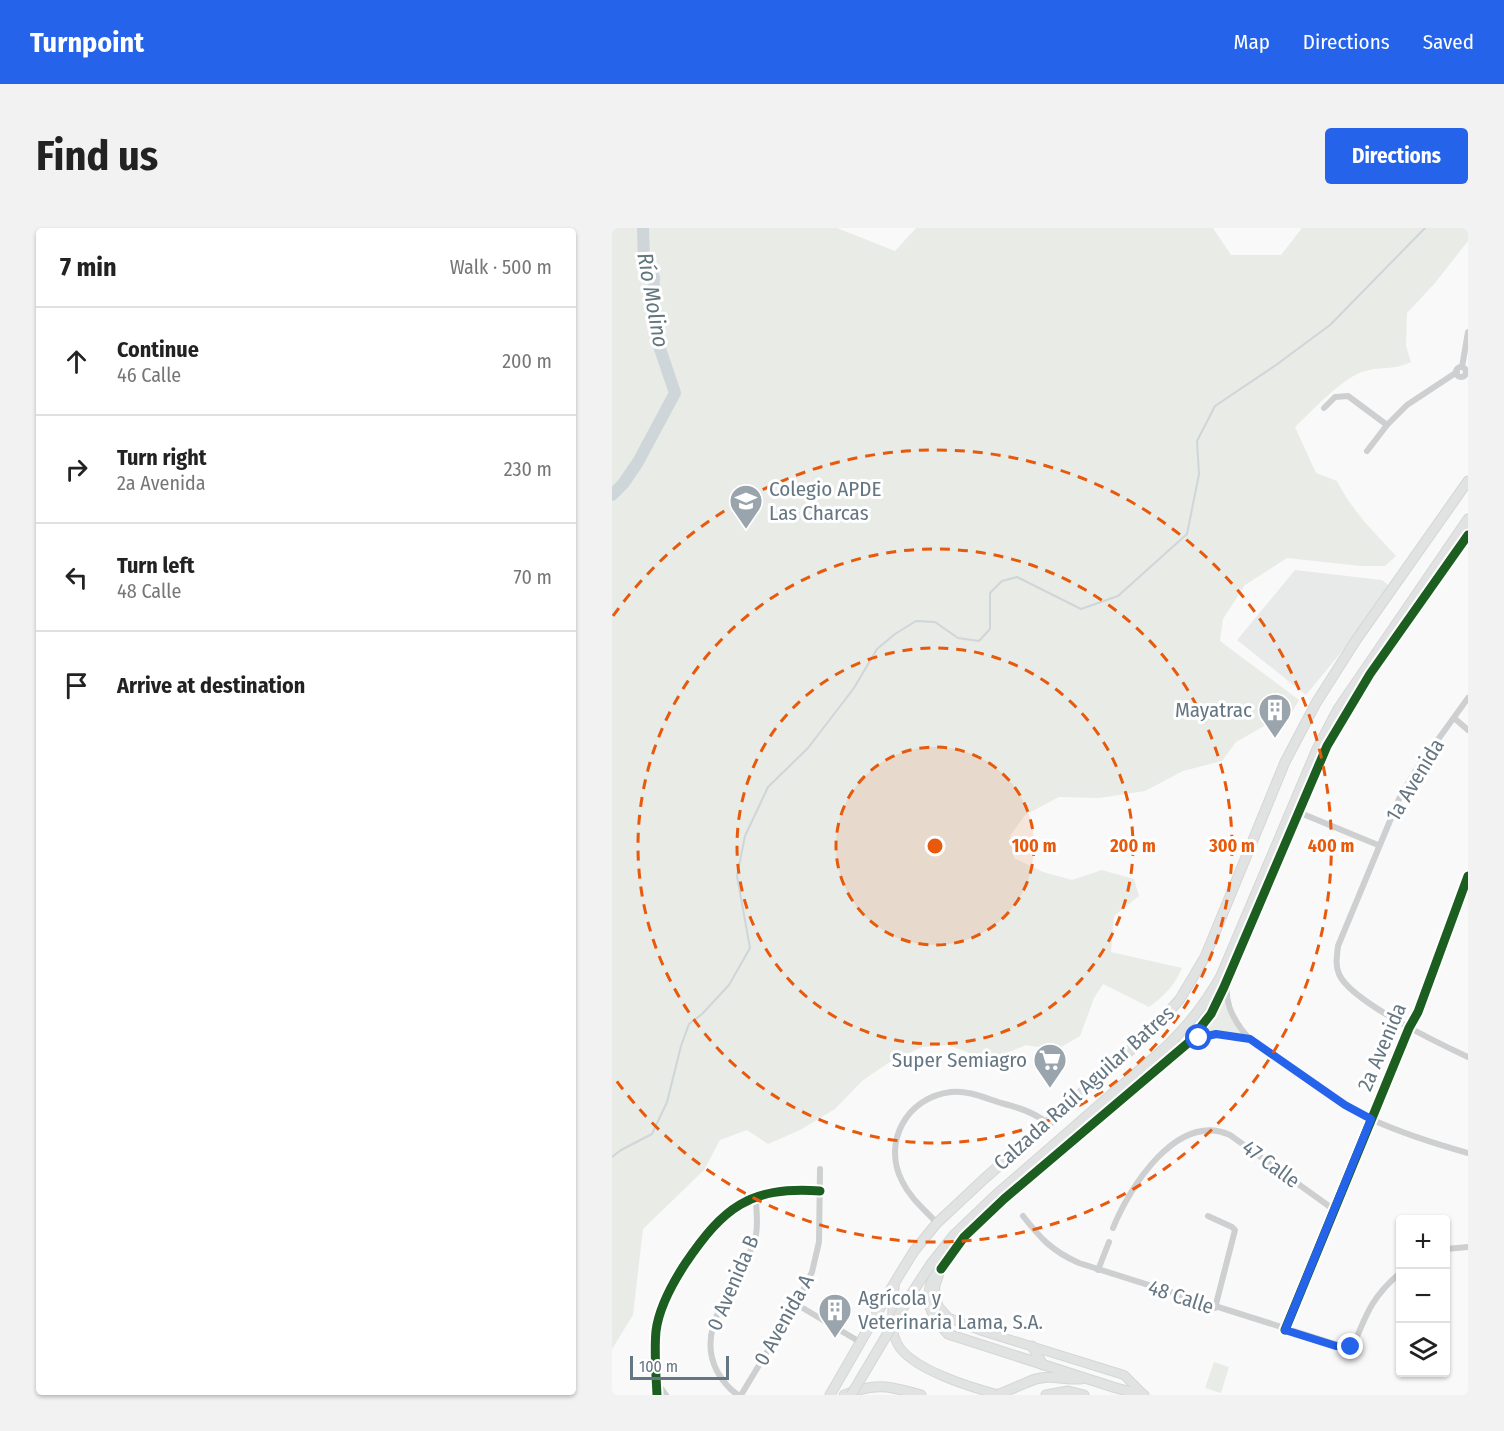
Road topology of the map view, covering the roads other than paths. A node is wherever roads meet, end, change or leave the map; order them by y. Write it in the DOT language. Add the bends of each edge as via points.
graph roads {
  1 [pos="1468,332"];
  2 [pos="1459,370"];
  3 [pos="1467,376"];
  4 [pos="1324,408"];
  5 [pos="1387,425"];
  6 [pos="1367,451"];
  7 [pos="1468,481"];
  8 [pos="1468,519"];
  9 [pos="1468,535"];
  10 [pos="1392,643"];
  11 [pos="1362,673"];
  12 [pos="1468,698"];
  13 [pos="1454,718"];
  14 [pos="1468,730"];
  15 [pos="1298,812"];
  16 [pos="1378,845"];
  17 [pos="1468,876"];
  18 [pos="1227,980"];
  19 [pos="1409,1028"];
  20 [pos="1250,1039"];
  21 [pos="1186,1044"];
  22 [pos="1165,1048"];
  23 [pos="1468,1055"];
  24 [pos="1371,1119"];
  25 [pos="1047,1123"];
  26 [pos="1468,1153"];
  27 [pos="820,1169"];
  28 [pos="820,1191"];
  29 [pos="756,1198"];
  30 [pos="1333,1209"];
  31 [pos="1023,1215"];
  32 [pos="1208,1216"];
  33 [pos="937,1223"];
  34 [pos="1113,1228"];
  35 [pos="1109,1242"];
  36 [pos="1468,1247"];
  37 [pos="1450,1248"];
  38 [pos="940,1254"];
  39 [pos="941,1269"];
  40 [pos="1098,1270"];
  41 [pos="1396,1277"];
  42 [pos="895,1282"];
  43 [pos="934,1283"];
  44 [pos="796,1304"];
  45 [pos="1215,1308"];
  46 [pos="1285,1330"];
  47 [pos="860,1342"];
  48 [pos="1032,1346"];
  49 [pos="1043,1365"];
  50 [pos="1086,1378"];
  51 [pos="656,1382"];
  52 [pos="869,1391"];
  53 [pos="1120,1392"];
  54 [pos="657,1395"];
  55 [pos="666,1395"];
  56 [pos="739,1395"];
  57 [pos="830,1395"];
  58 [pos="844,1395"];
  59 [pos="851,1395"];
  60 [pos="921,1395"];
  61 [pos="998,1395"];
  62 [pos="1046,1395"];
  63 [pos="1084,1395"];
  64 [pos="1144,1395"];
  1 -- 2 [label="street"];
  2 -- 3 [label="street" via="1466,370"];
  2 -- 5 [label="street" via="1407,405"];
  4 -- 5 [label="street" via="1335,397 1348,396"];
  5 -- 6 [label="street"];
  7 -- 25 [label="highway, Calzada Raúl Aguilar Batres" via="1316,703 1285,762 1205,957 1186,989 1150,1033"];
  8 -- 11 [label="highway, Calzada Raúl Aguilar Batres"];
  9 -- 10 [label="street"];
  10 -- 11 [label="highway"];
  10 -- 15 [label="street" via="1333,734"];
  11 -- 22 [label="highway, Calzada Raúl Aguilar Batres" via="1317,750 1221,976 1186,1028"];
  12 -- 13 [label="street, 1a Avenida"];
  13 -- 14 [label="street"];
  13 -- 16 [label="street, 1a Avenida" via="1407,784"];
  15 -- 16 [label="street"];
  15 -- 18 [label="street"];
  16 -- 19 [label="street, 1a Avenida" via="1338,946 1337,968 1351,990"];
  17 -- 19 [label="street, 2a Avenida"];
  18 -- 20 [label="street" via="1229,1009"];
  18 -- 21 [label="street" via="1211,1014"];
  19 -- 23 [label="street"];
  19 -- 24 [label="street, 2a Avenida"];
  20 -- 21 [label="street" via="1216,1034"];
  20 -- 24 [label="street"];
  21 -- 22 [label="highway"];
  21 -- 39 [label="street" via="1004,1199 964,1237"];
  22 -- 38 [label="highway, Calzada Raúl Aguilar Batres" via="997,1194"];
  24 -- 26 [label="street"];
  24 -- 30 [label="street, 2a Avenida"];
  25 -- 33 [label="highway, Calzada Raúl Aguilar Batres"];
  25 -- 33 [label="street" via="1013,1106 959,1091 933,1097 913,1110 897,1134 896,1168 911,1196"];
  27 -- 28 [label="street, 0 Avenida A"];
  28 -- 29 [label="street" via="792,1190"];
  28 -- 44 [label="street, 0 Avenida A" via="818,1253"];
  29 -- 51 [label="street" via="718,1220 678,1274 656,1332"];
  29 -- 56 [label="street, 0 Avenida B" via="756,1237 714,1320 709,1342 710,1355 720,1376"];
  30 -- 34 [label="street, 47 Calle" via="1230,1135 1205,1130 1185,1136 1150,1166 1125,1199"];
  30 -- 46 [label="street, 2a Avenida"];
  31 -- 40 [label="street, 48 Calle" via="1048,1246 1066,1258"];
  32 -- 45 [label="street" via="1235,1230"];
  33 -- 42 [label="highway, Calzada Raúl Aguilar Batres"];
  35 -- 40 [label="street"];
  36 -- 37 [label="street"];
  38 -- 43 [label="highway"];
  38 -- 59 [label="highway, Calzada Raúl Aguilar Batres, bridge"];
  39 -- 43 [label="main road"];
  40 -- 45 [label="street, 48 Calle"];
  41 -- 46 [label="street, 48 Calle" via="1373,1301 1354,1344 1348,1348"];
  42 -- 47 [label="highway, Calzada Raúl Aguilar Batres"];
  42 -- 61 [label="main road" via="894,1334 901,1350 943,1376"];
  43 -- 48 [label="main road" via="937,1304 949,1318"];
  43 -- 49 [label="highway" via="928,1303 930,1311 948,1334"];
  44 -- 47 [label="street"];
  44 -- 56 [label="street, 0 Avenida A"];
  45 -- 46 [label="street, 48 Calle"];
  47 -- 57 [label="highway, Calzada Raúl Aguilar Batres"];
  48 -- 49 [label="highway"];
  48 -- 64 [label="main road" via="1124,1375"];
  49 -- 50 [label="highway"];
  50 -- 53 [label="highway"];
  50 -- 61 [label="highway, bridge" via="1042,1376"];
  51 -- 54 [label="street"];
  51 -- 55 [label="street"];
  52 -- 58 [label="highway"];
  52 -- 60 [label="highway" via="887,1386"];
  53 -- 64 [label="highway"];
  62 -- 63 [label="highway" via="1068,1391"];
}
